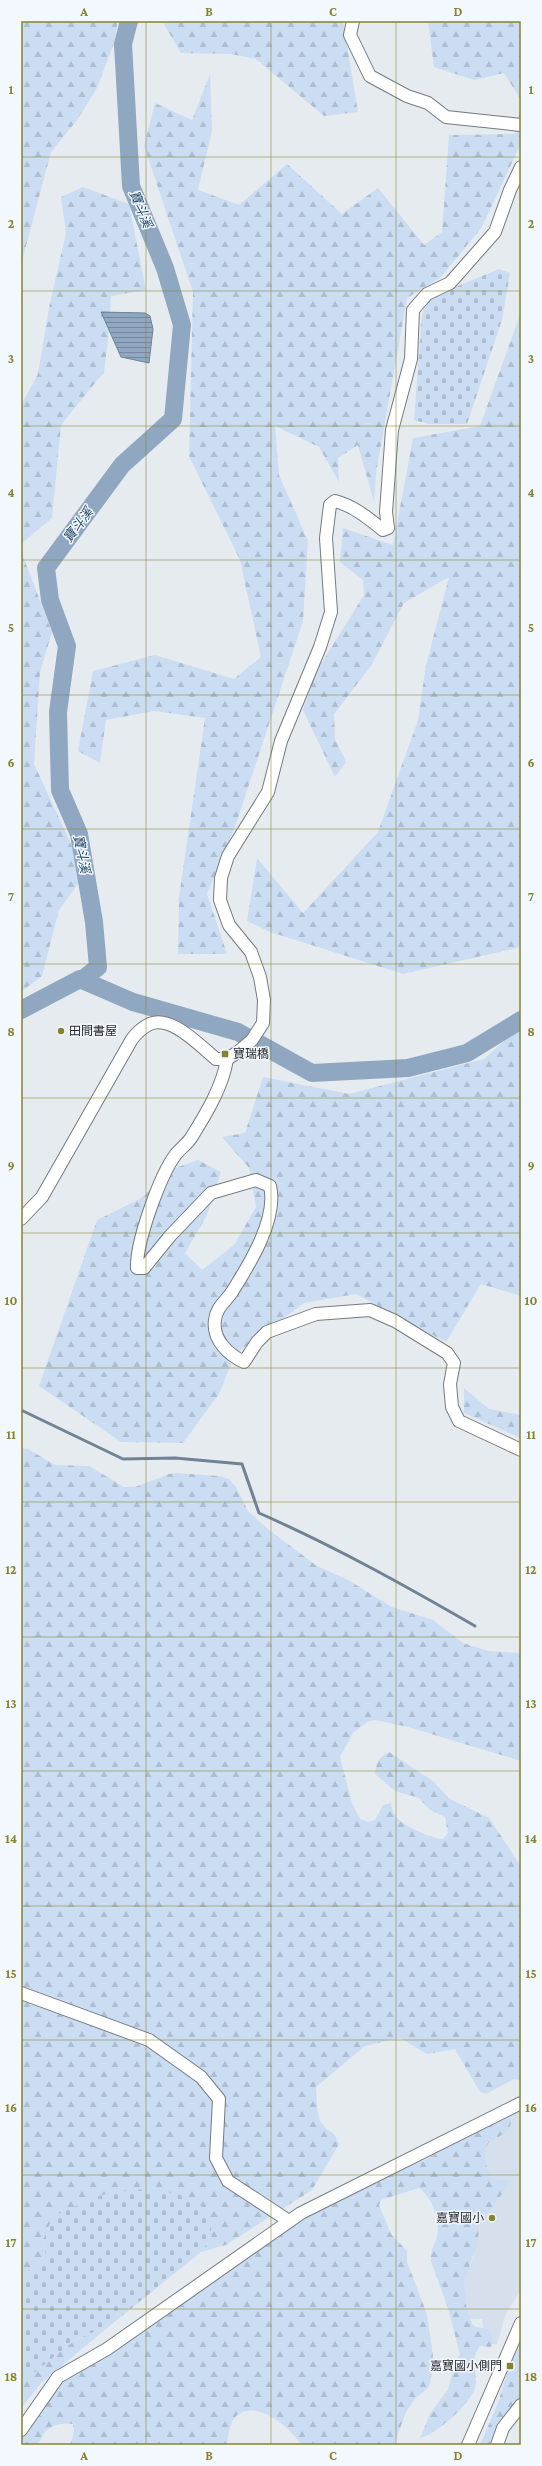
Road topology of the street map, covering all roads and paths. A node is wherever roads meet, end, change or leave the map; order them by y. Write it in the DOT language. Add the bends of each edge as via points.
graph roads {
  1 [pos="353,21"];
  2 [pos="521,126"];
  3 [pos="521,167"];
  4 [pos="227,1058"];
  5 [pos="21,1218"];
  6 [pos="521,1450"];
  7 [pos="21,1993"];
  8 [pos="521,2103"];
  9 [pos="289,2221"];
  10 [pos="521,2323"];
  11 [pos="521,2405"];
  12 [pos="21,2430"];
  13 [pos="468,2445"];
  14 [pos="497,2445"];
  1 -- 2 [label="street" via="350,35 370,76 407,96 428,103 446,117"];
  3 -- 4 [label="street" via="495,232 450,283 427,294 413,310 411,359 392,430 386,512 388,528 383,530 345,504 335,502 330,505 326,538 331,612 307,683 282,741 268,792 228,856 220,878 220,900 228,925 250,952 260,977 264,1000 263,1023 252,1040"];
  4 -- 5 [label="street" via="216,1059 170,1023 156,1021 145,1026 132,1039 42,1197"];
  4 -- 6 [label="street" via="224,1078 190,1139 176,1154 159,1186 136,1254 137,1268 144,1268 211,1193 256,1180 270,1186 270,1212 260,1244 231,1294 218,1308 214,1322 223,1348 244,1362 267,1332 316,1314 370,1310 447,1353 454,1363 450,1384 452,1407 460,1421"];
  7 -- 9 [label="street" via="150,2040 201,2077 220,2099 216,2158 228,2181"];
  8 -- 9 [label="street"];
  9 -- 12 [label="street" via="107,2349 58,2377"];
  10 -- 13 [label="street"];
  11 -- 14 [label="street" via="503,2428"];
}
